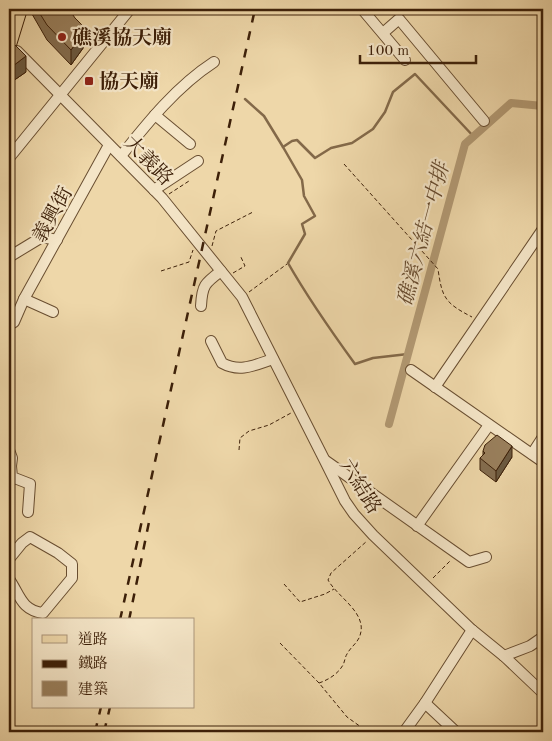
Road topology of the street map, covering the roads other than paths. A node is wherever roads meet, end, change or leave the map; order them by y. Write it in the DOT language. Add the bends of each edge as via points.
graph roads {
  1 [pos="11,9"];
  2 [pos="21,9"];
  3 [pos="130,9"];
  4 [pos="362,9"];
  5 [pos="9,15"];
  6 [pos="383,32"];
  7 [pos="9,44"];
  8 [pos="405,60"];
  9 [pos="214,62"];
  10 [pos="62,94"];
  11 [pos="155,115"];
  12 [pos="484,121"];
  13 [pos="190,144"];
  14 [pos="110,145"];
  15 [pos="121,156"];
  16 [pos="9,158"];
  17 [pos="198,160"];
  18 [pos="154,190"];
  19 [pos="543,229"];
  20 [pos="57,240"];
  21 [pos="208,255"];
  22 [pos="9,257"];
  23 [pos="224,274"];
  24 [pos="24,299"];
  25 [pos="201,306"];
  26 [pos="53,312"];
  27 [pos="9,325"];
  28 [pos="211,341"];
  29 [pos="273,359"];
  30 [pos="411,370"];
  31 [pos="434,387"];
  32 [pos="489,425"];
  33 [pos="543,437"];
  34 [pos="9,450"];
  35 [pos="532,454"];
  36 [pos="324,459"];
  37 [pos="543,462"];
  38 [pos="10,466"];
  39 [pos="28,512"];
  40 [pos="417,526"];
  41 [pos="486,557"];
  42 [pos="9,559"];
  43 [pos="9,579"];
  44 [pos="472,630"];
  45 [pos="543,637"];
  46 [pos="504,656"];
  47 [pos="543,693"];
  48 [pos="425,703"];
  49 [pos="404,732"];
  50 [pos="456,732"];
  1 -- 5 [label="main road"];
  2 -- 7 [label="main road"];
  3 -- 10 [label="street"];
  4 -- 6 [label="street"];
  6 -- 8 [label="street"];
  6 -- 12 [label="street" via="399,19"];
  7 -- 10 [label="street, 大義路"];
  9 -- 11 [label="street" via="194,74"];
  10 -- 14 [label="street, 大義路"];
  10 -- 16 [label="street"];
  11 -- 13 [label="street"];
  11 -- 15 [label="street"];
  14 -- 15 [label="street, 大義路"];
  14 -- 20 [label="street, 義興街"];
  15 -- 18 [label="street, 大義路"];
  17 -- 18 [label="street"];
  18 -- 21 [label="street, 大義路"];
  19 -- 31 [label="street"];
  20 -- 22 [label="street" via="42,237"];
  20 -- 24 [label="street, 義興街"];
  21 -- 23 [label="street, 六結路"];
  23 -- 25 [label="street" via="207,282 202,290"];
  23 -- 29 [label="street, 六結路" via="242,297"];
  24 -- 26 [label="street"];
  24 -- 27 [label="street, 義興街" via="14,322"];
  28 -- 29 [label="street" via="222,363 236,368 247,368"];
  29 -- 36 [label="street, 六結路"];
  30 -- 31 [label="street"];
  31 -- 32 [label="street"];
  32 -- 35 [label="street"];
  32 -- 40 [label="street"];
  33 -- 35 [label="street"];
  34 -- 38 [label="street"];
  35 -- 37 [label="street"];
  36 -- 40 [label="street"];
  36 -- 44 [label="street, 六結路" via="354,514"];
  38 -- 39 [label="street" via="12,477 30,484"];
  40 -- 41 [label="street" via="470,562"];
  42 -- 43 [label="street" via="30,537 72,564 72,578 43,613 26,607"];
  44 -- 46 [label="street, 六結路"];
  44 -- 48 [label="street"];
  45 -- 46 [label="street"];
  46 -- 47 [label="street, 六結路"];
  48 -- 49 [label="street"];
  48 -- 50 [label="street"];
}
